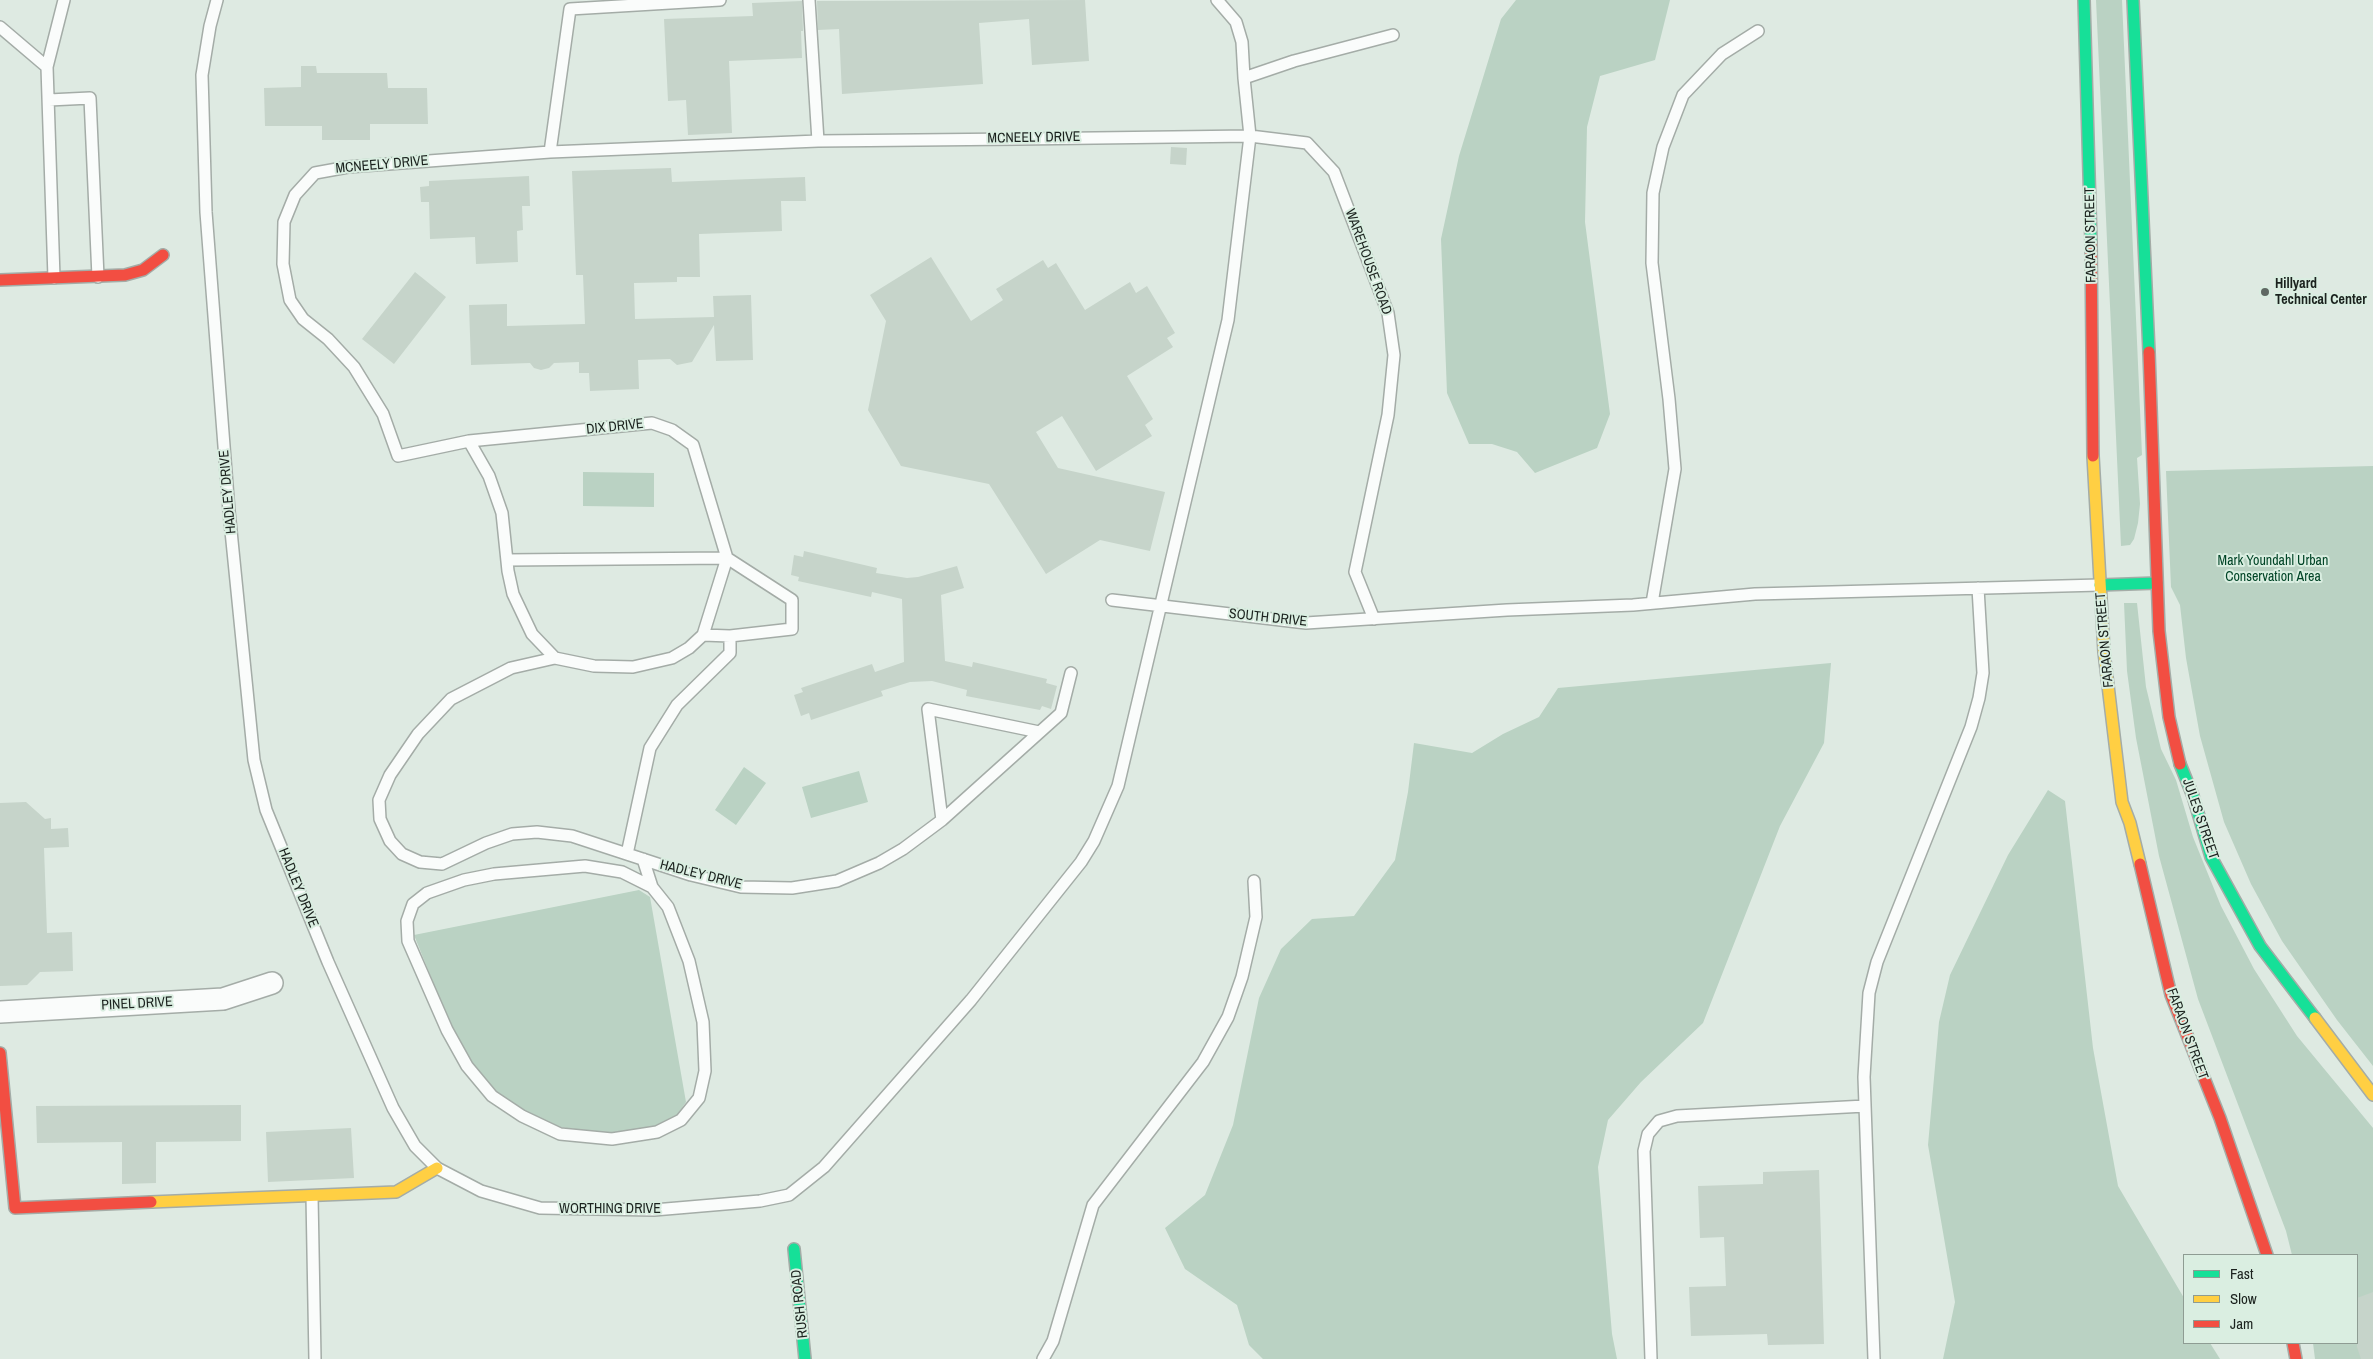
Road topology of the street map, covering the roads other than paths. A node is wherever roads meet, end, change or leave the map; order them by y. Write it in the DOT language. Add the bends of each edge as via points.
graph roads {
  1 [pos="64,0"];
  2 [pos="217,0"];
  3 [pos="720,0"];
  4 [pos="809,0"];
  5 [pos="1217,0"];
  6 [pos="2084,0"];
  7 [pos="2133,0"];
  8 [pos="571,4"];
  9 [pos="0,26"];
  10 [pos="1758,31"];
  11 [pos="1394,35"];
  12 [pos="47,67"];
  13 [pos="1244,78"];
  14 [pos="49,100"];
  15 [pos="1250,136"];
  16 [pos="818,142"];
  17 [pos="550,152"];
  18 [pos="163,256"];
  19 [pos="98,277"];
  20 [pos="54,279"];
  21 [pos="0,280"];
  22 [pos="469,441"];
  23 [pos="398,456"];
  24 [pos="727,558"];
  25 [pos="507,560"];
  26 [pos="2157,584"];
  27 [pos="2100,585"];
  28 [pos="1978,588"];
  29 [pos="1112,600"];
  30 [pos="1652,604"];
  31 [pos="1162,605"];
  32 [pos="1374,619"];
  33 [pos="703,635"];
  34 [pos="730,636"];
  35 [pos="555,658"];
  36 [pos="1071,672"];
  37 [pos="1039,732"];
  38 [pos="942,820"];
  39 [pos="627,854"];
  40 [pos="643,860"];
  41 [pos="1254,881"];
  42 [pos="652,887"];
  43 [pos="272,983"];
  44 [pos="0,1012"];
  45 [pos="0,1053"];
  46 [pos="2373,1095"];
  47 [pos="1865,1106"];
  48 [pos="437,1168"];
  49 [pos="312,1195"];
  50 [pos="794,1249"];
  51 [pos="2267,1254"];
  52 [pos="2293,1344"];
  53 [pos="315,1359"];
  54 [pos="805,1359"];
  55 [pos="1043,1359"];
  56 [pos="1651,1359"];
  57 [pos="1874,1359"];
  58 [pos="2296,1359"];
  1 -- 12 [label="lane"];
  2 -- 48 [label="lane, HADLEY DRIVE" via="202,75 206,212 229,511 254,760 266,810 328,962 393,1108 416,1146"];
  3 -- 8 [label="lane"];
  4 -- 16 [label="lane"];
  5 -- 13 [label="lane" via="1236,22 1242,42"];
  6 -- 27 [label="main road, FARAON STREET" via="2091,194 2093,454"];
  7 -- 26 [label="main road" via="2145,222"];
  8 -- 17 [label="lane"];
  9 -- 12 [label="lane"];
  10 -- 30 [label="lane" via="1722,54 1683,94 1663,147 1653,193 1652,263 1675,469"];
  11 -- 13 [label="lane" via="1294,61"];
  12 -- 14 [label="lane"];
  13 -- 15 [label="lane"];
  14 -- 19 [label="lane" via="90,98"];
  14 -- 20 [label="lane"];
  15 -- 16 [label="lane, MCNEELY DRIVE"];
  15 -- 31 [label="lane" via="1228,320"];
  15 -- 32 [label="lane, WAREHOUSE ROAD" via="1307,143 1334,172 1388,313 1394,355 1388,415 1355,572"];
  16 -- 17 [label="lane, MCNEELY DRIVE"];
  17 -- 23 [label="lane, MCNEELY DRIVE" via="348,167 316,173 294,195 284,222 283,264 290,300 302,318 354,366 383,414"];
  18 -- 19 [label="main road" via="143,270"];
  19 -- 20 [label="main road"];
  20 -- 21 [label="main road"];
  22 -- 23 [label="lane, DIX DRIVE"];
  22 -- 24 [label="lane, DIX DRIVE" via="652,423 672,430 693,445"];
  22 -- 25 [label="lane" via="489,476 502,513"];
  24 -- 25 [label="lane"];
  24 -- 33 [label="lane"];
  24 -- 34 [label="lane" via="792,600 792,629"];
  25 -- 35 [label="lane" via="513,594 532,634"];
  26 -- 27 [label="main road"];
  26 -- 46 [label="main road, JULES STREET" via="2169,717 2178,759 2212,857 2260,946"];
  27 -- 28 [label="lane, SOUTH DRIVE"];
  27 -- 51 [label="main road, FARAON STREET" via="2104,652 2122,802 2130,823 2171,995 2220,1118"];
  28 -- 30 [label="lane, SOUTH DRIVE" via="1755,594"];
  28 -- 47 [label="lane" via="1983,673 1979,698 1971,727 1877,962 1869,993 1865,1035"];
  29 -- 31 [label="lane, SOUTH DRIVE"];
  30 -- 32 [label="lane, SOUTH DRIVE"];
  31 -- 32 [label="lane, SOUTH DRIVE" via="1306,624"];
  31 -- 48 [label="lane, WORTHING DRIVE" via="1118,786 1081,862 970,1000 830,1160 790,1195 760,1201 654,1210 540,1208 481,1192"];
  33 -- 34 [label="lane"];
  33 -- 35 [label="lane" via="672,658 633,667 594,666"];
  34 -- 39 [label="lane" via="730,653 677,706 650,748"];
  35 -- 39 [label="lane, HADLEY DRIVE" via="511,668 451,700 418,734 390,774 379,800 380,819 390,841 402,854 420,862 442,864 512,834 536,832 572,836"];
  36 -- 37 [label="lane, HADLEY DRIVE" via="1061,713"];
  37 -- 38 [label="lane, HADLEY DRIVE"];
  37 -- 38 [label="lane" via="928,709"];
  38 -- 40 [label="lane, HADLEY DRIVE" via="879,863 837,881 792,888 741,887"];
  39 -- 40 [label="lane, HADLEY DRIVE"];
  40 -- 42 [label="lane"];
  41 -- 55 [label="lane" via="1256,917 1242,977 1228,1017 1203,1062 1093,1205 1053,1341"];
  42 -- 42 [label="lane" via="622,872 586,866 494,874 464,880 427,893 413,904 407,921 408,941 447,1030 467,1066 492,1096 522,1116 560,1134 612,1139 657,1132 682,1120 699,1098 706,1071 703,1022 689,962 668,907"];
  43 -- 44 [label="street, PINEL DRIVE" via="223,998"];
  45 -- 49 [label="main road" via="15,1208"];
  47 -- 56 [label="lane" via="1677,1116 1659,1121 1648,1134 1644,1151"];
  47 -- 57 [label="lane"];
  48 -- 49 [label="main road" via="396,1192"];
  49 -- 53 [label="lane"];
  50 -- 54 [label="main road, RUSH ROAD"];
  52 -- 58 [label="main road"];
}
